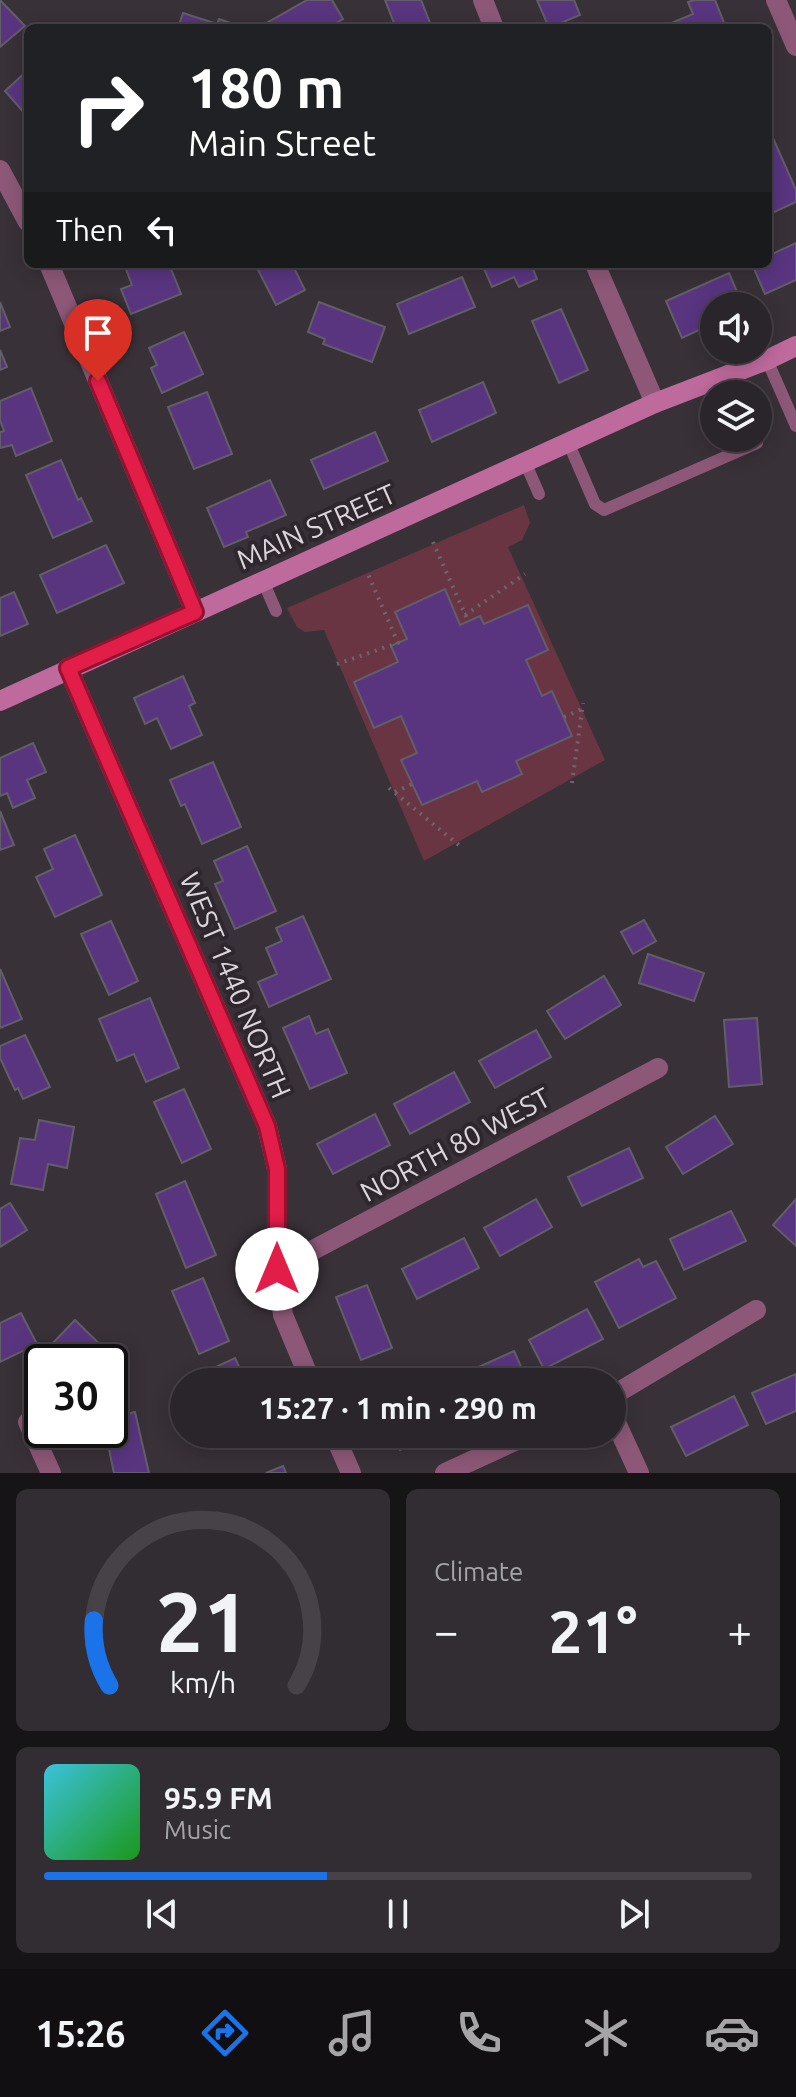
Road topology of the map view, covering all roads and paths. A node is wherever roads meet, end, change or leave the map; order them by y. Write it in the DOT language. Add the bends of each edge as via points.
graph roads {
  1 [pos="483,0"];
  2 [pos="776,0"];
  3 [pos="492,24"];
  4 [pos="796,46"];
  5 [pos="0,170"];
  6 [pos="24,215"];
  7 [pos="51,268"];
  8 [pos="597,268"];
  9 [pos="796,346"];
  10 [pos="772,358"];
  11 [pos="761,364"];
  12 [pos="769,364"];
  13 [pos="737,380"];
  14 [pos="700,392"];
  15 [pos="655,403"];
  16 [pos="796,426"];
  17 [pos="568,442"];
  18 [pos="736,452"];
  19 [pos="525,462"];
  20 [pos="539,494"];
  21 [pos="433,542"];
  22 [pos="367,572"];
  23 [pos="525,574"];
  24 [pos="263,581"];
  25 [pos="276,611"];
  26 [pos="195,612"];
  27 [pos="337,664"];
  28 [pos="68,668"];
  29 [pos="0,701"];
  30 [pos="564,717"];
  31 [pos="572,783"];
  32 [pos="412,784"];
  33 [pos="389,788"];
  34 [pos="395,792"];
  35 [pos="460,846"];
  36 [pos="658,1068"];
  37 [pos="277,1269"];
  38 [pos="756,1310"];
  39 [pos="305,1368"];
  40 [pos="626,1388"];
  41 [pos="626,1445"];
  42 [pos="40,1448"];
  43 [pos="340,1448"];
  44 [pos="499,1448"];
  45 [pos="51,1473"];
  46 [pos="351,1473"];
  47 [pos="445,1473"];
  48 [pos="639,1473"];
  1 -- 3 [label="street"];
  2 -- 4 [label="street"];
  5 -- 6 [label="street"];
  7 -- 26 [label="street"];
  8 -- 15 [label="street"];
  9 -- 10 [label="street, MAIN STREET"];
  11 -- 13 [label="street, MAIN STREET"];
  12 -- 16 [label="lane"];
  14 -- 15 [label="street, MAIN STREET"];
  15 -- 17 [label="street, MAIN STREET"];
  17 -- 18 [label="lane" via="595,504 604,510"];
  17 -- 19 [label="street, MAIN STREET"];
  19 -- 20 [label="lane"];
  19 -- 24 [label="street, MAIN STREET"];
  21 -- 23 [label="path" via="467,618"];
  22 -- 27 [label="path" via="398,643"];
  24 -- 25 [label="lane"];
  24 -- 26 [label="street, MAIN STREET"];
  26 -- 28 [label="street, MAIN STREET"];
  28 -- 29 [label="street, MAIN STREET"];
  28 -- 37 [label="street, WEST 1440 NORTH" via="267,1126 277,1169"];
  30 -- 31 [label="path" via="582,706"];
  32 -- 34 [label="path"];
  33 -- 34 [label="path"];
  34 -- 35 [label="path"];
  36 -- 37 [label="street, NORTH 80 WEST"];
  37 -- 39 [label="street, WEST 1440 NORTH" via="283,1315"];
  38 -- 40 [label="street"];
  41 -- 48 [label="street"];
  42 -- 45 [label="street"];
  43 -- 46 [label="street"];
  44 -- 47 [label="street"];
}
